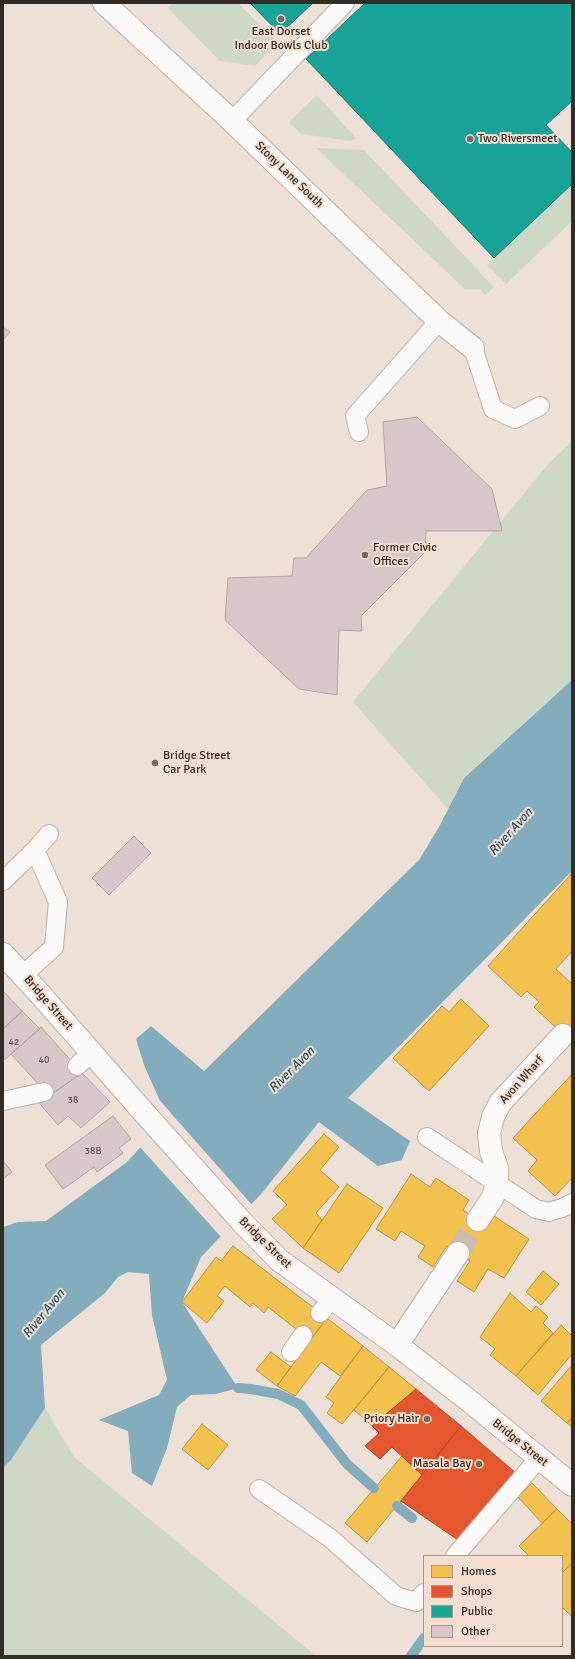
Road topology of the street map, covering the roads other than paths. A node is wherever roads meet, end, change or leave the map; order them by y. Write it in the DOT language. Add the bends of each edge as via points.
graph roads {
  1 [pos="104,3"];
  2 [pos="344,3"];
  3 [pos="232,121"];
  4 [pos="439,321"];
  5 [pos="473,348"];
  6 [pos="540,406"];
  7 [pos="359,432"];
  8 [pos="49,834"];
  9 [pos="35,850"];
  10 [pos="3,881"];
  11 [pos="3,954"];
  12 [pos="23,975"];
  13 [pos="563,1035"];
  14 [pos="44,1092"];
  15 [pos="3,1100"];
  16 [pos="427,1137"];
  17 [pos="497,1183"];
  18 [pos="572,1203"];
  19 [pos="478,1220"];
  20 [pos="458,1253"];
  21 [pos="304,1335"];
  22 [pos="397,1345"];
  23 [pos="290,1352"];
  24 [pos="540,1458"];
  25 [pos="571,1481"];
  26 [pos="259,1489"];
  27 [pos="456,1555"];
  28 [pos="423,1593"];
  1 -- 3 [label="street, Stony Lane South"];
  2 -- 3 [label="lane"];
  3 -- 4 [label="street, Stony Lane South"];
  4 -- 5 [label="street, Stony Lane South"];
  4 -- 7 [label="lane" via="355,416"];
  5 -- 6 [label="lane" via="493,409 514,419"];
  8 -- 9 [label="lane"];
  9 -- 10 [label="lane"];
  9 -- 12 [label="lane" via="58,902 55,940 54,947"];
  11 -- 12 [label="street, Bridge Street"];
  12 -- 22 [label="street, Bridge Street" via="84,1059 147,1116 242,1222 326,1306"];
  13 -- 17 [label="street, Avon Wharf" via="500,1102 493,1117 488,1133 497,1168"];
  14 -- 15 [label="lane"];
  16 -- 17 [label="lane"];
  17 -- 18 [label="lane" via="536,1209 549,1212"];
  17 -- 19 [label="street, Avon Wharf" via="493,1197"];
  20 -- 22 [label="street"];
  21 -- 23 [label="lane"];
  22 -- 24 [label="street, Bridge Street"];
  24 -- 25 [label="street, Bridge Street"];
  24 -- 27 [label="lane"];
  26 -- 28 [label="lane" via="330,1538 396,1596 416,1602"];
}
